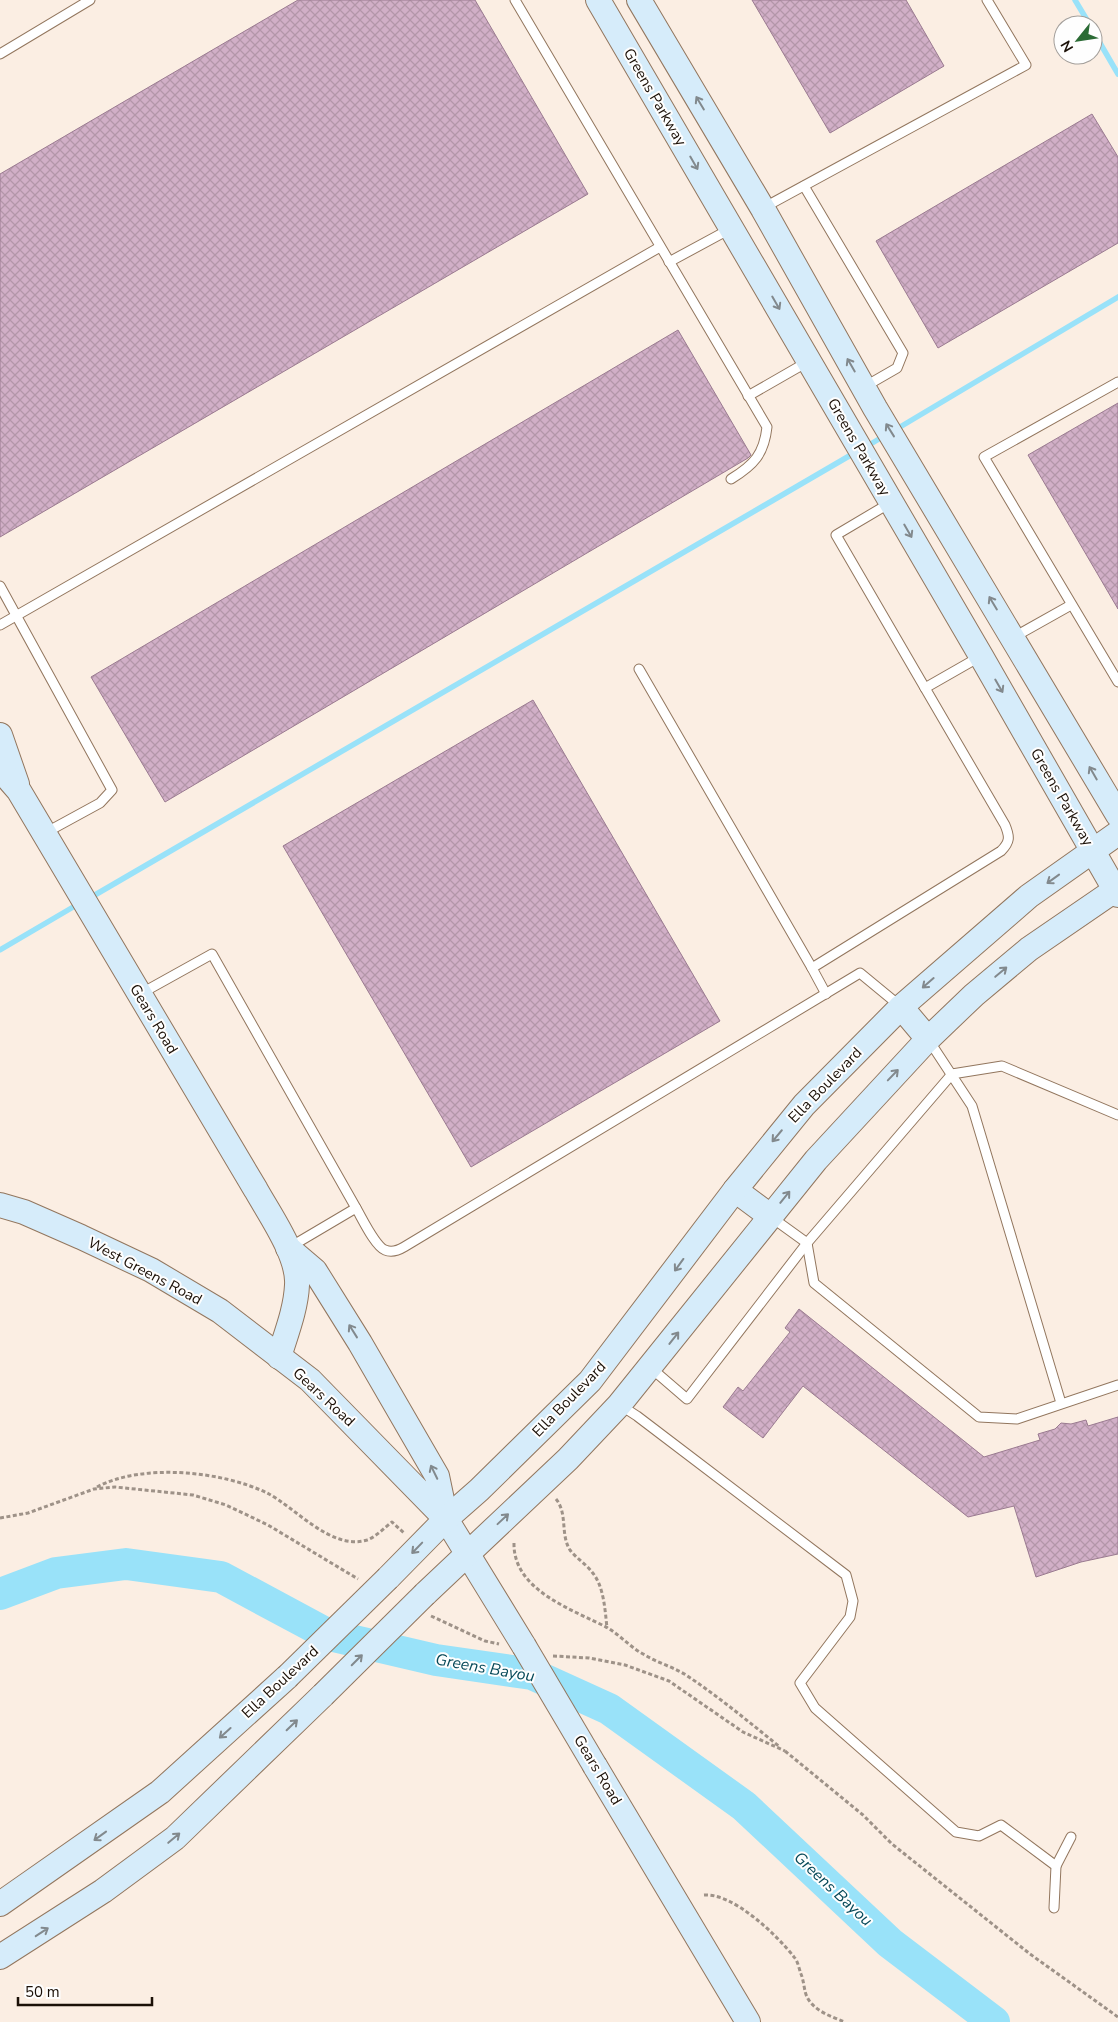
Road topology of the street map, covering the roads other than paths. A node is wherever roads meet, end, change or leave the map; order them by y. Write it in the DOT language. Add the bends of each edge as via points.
graph roads {
  1 [pos="90,0"];
  2 [pos="515,0"];
  3 [pos="598,0"];
  4 [pos="639,0"];
  5 [pos="987,0"];
  6 [pos="0,54"];
  7 [pos="804,186"];
  8 [pos="762,208"];
  9 [pos="732,228"];
  10 [pos="660,247"];
  11 [pos="670,262"];
  12 [pos="809,360"];
  13 [pos="1118,382"];
  14 [pos="748,396"];
  15 [pos="870,398"];
  16 [pos="731,479"];
  17 [pos="892,502"];
  18 [pos="0,586"];
  19 [pos="1071,605"];
  20 [pos="18,616"];
  21 [pos="0,625"];
  22 [pos="1014,638"];
  23 [pos="981,656"];
  24 [pos="639,669"];
  25 [pos="1118,682"];
  26 [pos="925,688"];
  27 [pos="0,735"];
  28 [pos="0,768"];
  29 [pos="20,791"];
  30 [pos="1118,815"];
  31 [pos="44,833"];
  32 [pos="1118,833"];
  33 [pos="1092,850"];
  34 [pos="1117,891"];
  35 [pos="812,968"];
  36 [pos="139,994"];
  37 [pos="826,994"];
  38 [pos="901,1007"];
  39 [pos="928,1039"];
  40 [pos="952,1074"];
  41 [pos="1118,1114"];
  42 [pos="735,1190"];
  43 [pos="0,1205"];
  44 [pos="356,1208"];
  45 [pos="770,1216"];
  46 [pos="806,1243"];
  47 [pos="288,1248"];
  48 [pos="279,1356"];
  49 [pos="651,1368"];
  50 [pos="590,1381"];
  51 [pos="1118,1385"];
  52 [pos="1062,1403"];
  53 [pos="619,1405"];
  54 [pos="446,1519"];
  55 [pos="467,1553"];
  56 [pos="1071,1837"];
  57 [pos="1056,1866"];
  58 [pos="0,1904"];
  59 [pos="1054,1908"];
  60 [pos="0,1957"];
  61 [pos="748,2022"];
  1 -- 6 [label="lane"];
  2 -- 10 [label="lane"];
  3 -- 9 [label="main road, Greens Parkway, one-way"];
  8 -- 4 [label="main road, one-way"];
  5 -- 7 [label="lane" via="1026,65"];
  7 -- 8 [label="lane"];
  7 -- 15 [label="lane" via="903,354 897,368"];
  8 -- 9 [label="main road"];
  15 -- 8 [label="main road, one-way"];
  9 -- 11 [label="lane"];
  9 -- 12 [label="main road, Greens Parkway, one-way"];
  10 -- 11 [label="lane"];
  10 -- 20 [label="lane"];
  11 -- 14 [label="lane"];
  12 -- 14 [label="lane"];
  12 -- 17 [label="main road, Greens Parkway"];
  13 -- 19 [label="lane" via="984,457"];
  14 -- 16 [label="lane" via="767,427 765,445 749,468"];
  22 -- 15 [label="main road, one-way"];
  17 -- 23 [label="main road, Greens Parkway, one-way"];
  17 -- 26 [label="lane" via="836,534"];
  18 -- 20 [label="lane"];
  19 -- 22 [label="lane"];
  19 -- 25 [label="lane"];
  20 -- 21 [label="lane"];
  20 -- 31 [label="lane" via="112,790 100,803"];
  22 -- 23 [label="main road"];
  30 -- 22 [label="main road, one-way"];
  23 -- 26 [label="lane"];
  23 -- 33 [label="main road, Greens Parkway, one-way"];
  24 -- 35 [label="lane"];
  26 -- 35 [label="lane" via="1005,825 1010,835 1008,843 1001,852"];
  27 -- 29 [label="main road, Gears Road"];
  28 -- 29 [label="main road, Gears Road"];
  29 -- 31 [label="main road, Gears Road"];
  31 -- 36 [label="main road, Gears Road"];
  32 -- 33 [label="main road, Ella Boulevard"];
  33 -- 34 [label="main road, Greens Parkway"];
  33 -- 38 [label="main road, Ella Boulevard, one-way" via="1029,896"];
  39 -- 34 [label="main road, one-way" via="974,995 1029,950"];
  35 -- 37 [label="lane"];
  36 -- 44 [label="lane" via="212,954"];
  36 -- 47 [label="main road, Gears Road"];
  37 -- 38 [label="lane" via="860,973"];
  37 -- 44 [label="lane" via="404,1247 395,1251 385,1250"];
  38 -- 39 [label="main road"];
  38 -- 42 [label="main road, Ella Boulevard, one-way" via="804,1105"];
  39 -- 40 [label="lane"];
  45 -- 39 [label="main road, one-way" via="822,1153"];
  40 -- 41 [label="lane" via="1002,1066"];
  40 -- 46 [label="lane"];
  40 -- 52 [label="lane" via="972,1106"];
  42 -- 45 [label="main road"];
  42 -- 50 [label="main road, Ella Boulevard, one-way"];
  43 -- 48 [label="main road, West Greens Road" via="24,1212 151,1270 220,1311"];
  44 -- 47 [label="lane"];
  45 -- 46 [label="lane"];
  49 -- 45 [label="main road, one-way"];
  46 -- 49 [label="lane" via="687,1399"];
  46 -- 52 [label="lane" via="814,1283 978,1417 1017,1419"];
  47 -- 48 [label="main road, Gears Road" via="298,1285"];
  54 -- 47 [label="main road, Gears Road, one-way" via="436,1476 360,1344 315,1271"];
  48 -- 54 [label="main road, Gears Road" via="310,1380"];
  49 -- 53 [label="main road"];
  50 -- 53 [label="main road"];
  50 -- 54 [label="main road, Ella Boulevard"];
  51 -- 52 [label="lane"];
  55 -- 53 [label="main road, one-way" via="568,1459"];
  53 -- 57 [label="lane" via="846,1575 853,1601 850,1617 800,1683 815,1708 956,1832 979,1836 1001,1825"];
  54 -- 55 [label="main road, Gears Road"];
  54 -- 58 [label="main road, Ella Boulevard, one-way, bridge" via="287,1677 160,1792"];
  60 -- 55 [label="main road, one-way, bridge" via="104,1891 175,1838"];
  55 -- 61 [label="main road, Gears Road, bridge"];
  56 -- 57 [label="lane"];
  57 -- 59 [label="lane"];
}
